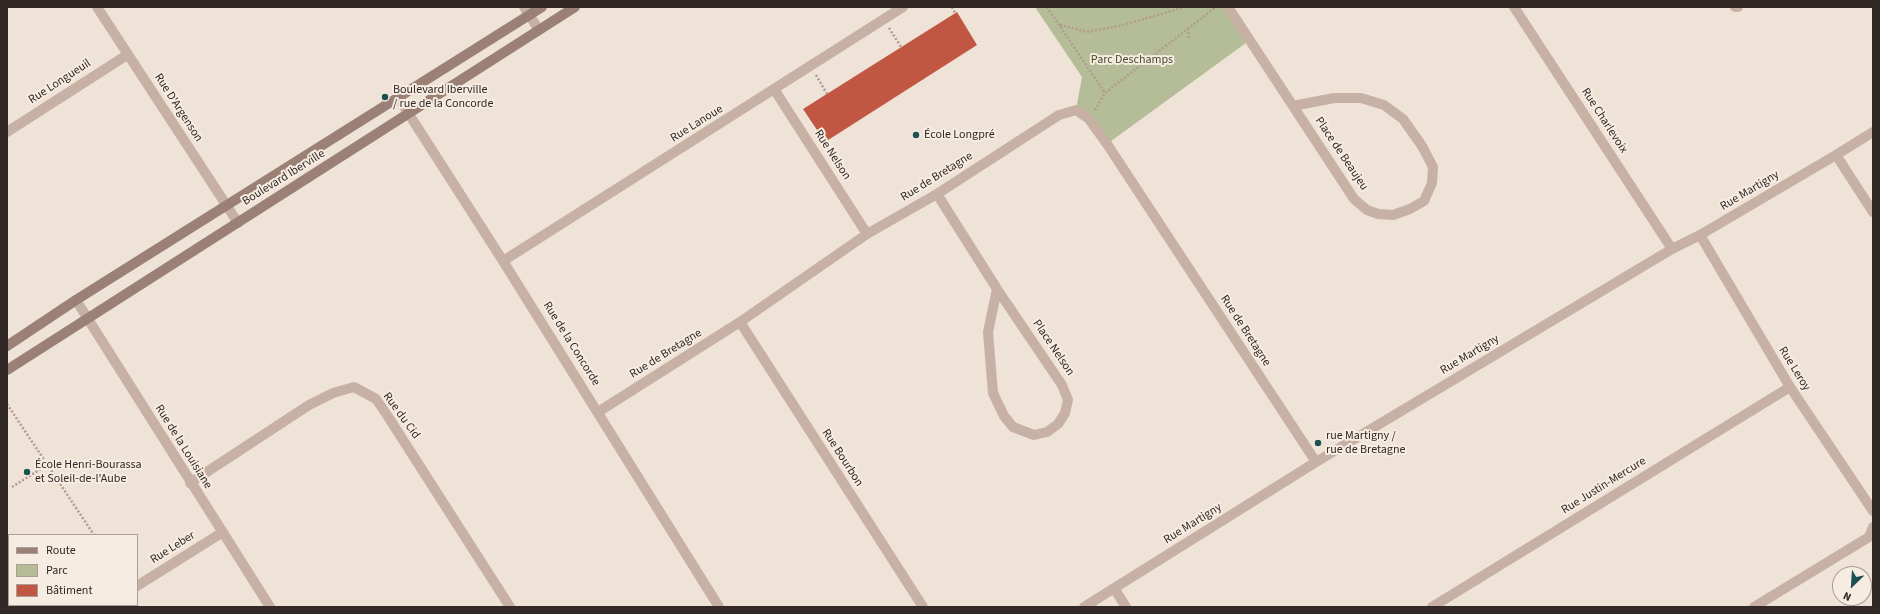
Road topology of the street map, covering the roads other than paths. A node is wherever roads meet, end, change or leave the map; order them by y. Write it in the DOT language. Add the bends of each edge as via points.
graph roads {
  1 [pos="97,7"];
  2 [pos="542,7"];
  3 [pos="575,7"];
  4 [pos="904,7"];
  5 [pos="1228,7"];
  6 [pos="1514,7"];
  7 [pos="527,11"];
  8 [pos="539,30"];
  9 [pos="127,55"];
  10 [pos="774,89"];
  11 [pos="398,97"];
  12 [pos="1293,106"];
  13 [pos="408,115"];
  14 [pos="7,132"];
  15 [pos="1873,132"];
  16 [pos="1836,155"];
  17 [pos="937,194"];
  18 [pos="225,206"];
  19 [pos="1873,212"];
  20 [pos="238,223"];
  21 [pos="867,234"];
  22 [pos="1700,236"];
  23 [pos="1672,249"];
  24 [pos="503,261"];
  25 [pos="996,289"];
  26 [pos="76,300"];
  27 [pos="88,318"];
  28 [pos="740,322"];
  29 [pos="7,346"];
  30 [pos="7,370"];
  31 [pos="1790,387"];
  32 [pos="598,412"];
  33 [pos="1316,462"];
  34 [pos="190,483"];
  35 [pos="1873,511"];
  36 [pos="1873,527"];
  37 [pos="223,532"];
  38 [pos="138,585"];
  39 [pos="1114,588"];
  40 [pos="270,607"];
  41 [pos="510,607"];
  42 [pos="719,607"];
  43 [pos="923,607"];
  44 [pos="1084,607"];
  45 [pos="1126,607"];
  46 [pos="1432,607"];
  47 [pos="1754,607"];
  1 -- 9 [label="street, Rue D'Argenson"];
  2 -- 7 [label="street, Boulevard Iberville"];
  3 -- 8 [label="street, Boulevard Iberville"];
  4 -- 10 [label="street, Rue Lanoue"];
  5 -- 12 [label="street, Place de Beaujeu"];
  6 -- 23 [label="street, Rue Charlevoix"];
  7 -- 8 [label="street"];
  7 -- 11 [label="street, Boulevard Iberville"];
  8 -- 13 [label="street, Boulevard Iberville"];
  9 -- 14 [label="street, Rue Longueuil"];
  9 -- 18 [label="street, Rue D'Argenson"];
  10 -- 21 [label="street, Rue Nelson"];
  10 -- 24 [label="street, Rue Lanoue"];
  11 -- 13 [label="street, Rue de la Concorde"];
  11 -- 18 [label="street, Boulevard Iberville"];
  12 -- 12 [label="street, Place de Beaujeu" via="1354,199 1367,210 1393,215 1410,209 1424,200 1432,183 1433,167 1403,119 1391,110 1384,105 1361,98 1334,98"];
  13 -- 20 [label="street, Boulevard Iberville"];
  13 -- 24 [label="street, Rue de la Concorde"];
  15 -- 16 [label="street, Rue Martigny"];
  16 -- 19 [label="street"];
  16 -- 22 [label="street, Rue Martigny"];
  17 -- 21 [label="street, Rue de Bretagne"];
  17 -- 25 [label="street, Place Nelson"];
  17 -- 33 [label="street, Rue de Bretagne" via="1059,115 1076,110 1089,119"];
  18 -- 20 [label="street, Rue D'Argenson"];
  18 -- 26 [label="street, Boulevard Iberville"];
  20 -- 27 [label="street, Boulevard Iberville"];
  21 -- 28 [label="street, Rue de Bretagne"];
  22 -- 23 [label="street, Rue Martigny"];
  22 -- 31 [label="street, Rue Leroy"];
  23 -- 33 [label="street, Rue Martigny"];
  24 -- 32 [label="street, Rue de la Concorde"];
  25 -- 25 [label="street, Place Nelson" via="1062,384 1068,400 1058,424 1047,432 1034,435 1013,427 1004,416 993,393 988,332"];
  26 -- 27 [label="street, Rue de la Louisiane"];
  26 -- 29 [label="street, Boulevard Iberville"];
  27 -- 30 [label="street, Boulevard Iberville"];
  27 -- 34 [label="street, Rue de la Louisiane"];
  28 -- 32 [label="street, Rue de Bretagne"];
  28 -- 43 [label="street, Rue Bourbon"];
  31 -- 35 [label="street, Rue Leroy"];
  31 -- 46 [label="street, Rue Justin-Mercure"];
  32 -- 42 [label="street, Rue de la Concorde"];
  33 -- 39 [label="street, Rue Martigny"];
  34 -- 37 [label="street, Rue de la Louisiane"];
  34 -- 41 [label="street, Rue du Cid" via="309,405 333,393 354,387 376,399"];
  36 -- 47 [label="street" via="1869,537"];
  37 -- 38 [label="street, Rue Leber"];
  37 -- 40 [label="street, Rue de la Louisiane"];
  39 -- 44 [label="street, Rue Martigny"];
  39 -- 45 [label="street"];
}
